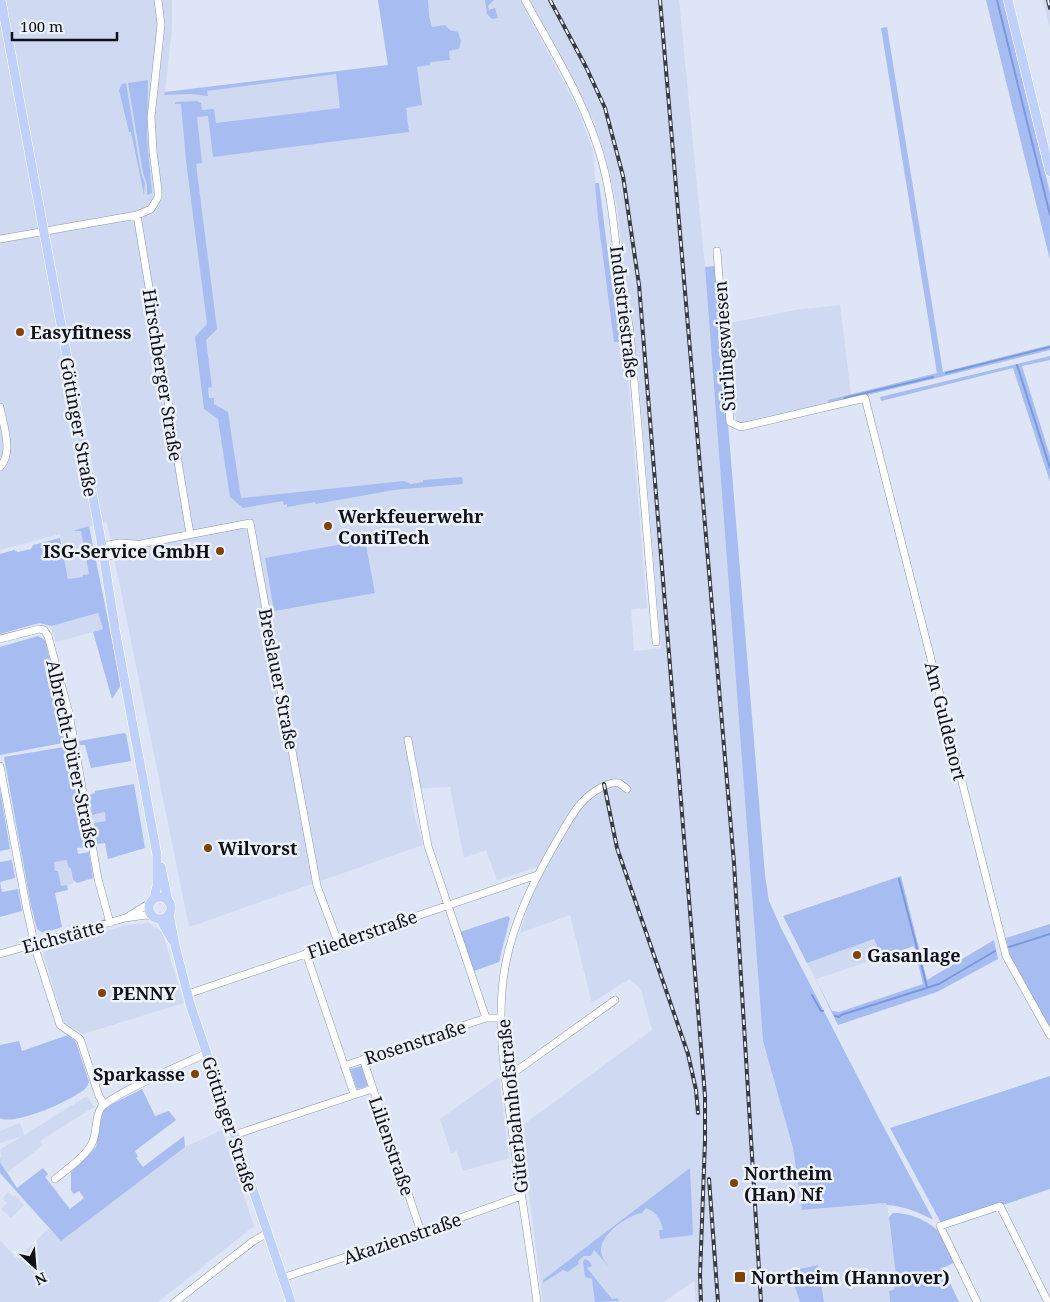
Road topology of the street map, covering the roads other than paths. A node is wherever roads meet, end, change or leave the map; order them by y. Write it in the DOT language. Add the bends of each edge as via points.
graph roads {
  1 [pos="1,0"];
  2 [pos="158,0"];
  3 [pos="525,0"];
  4 [pos="1008,0"];
  5 [pos="1050,172"];
  6 [pos="137,215"];
  7 [pos="44,232"];
  8 [pos="0,239"];
  9 [pos="717,251"];
  10 [pos="865,398"];
  11 [pos="0,408"];
  12 [pos="0,467"];
  13 [pos="190,534"];
  14 [pos="141,544"];
  15 [pos="102,546"];
  16 [pos="104,558"];
  17 [pos="0,639"];
  18 [pos="656,642"];
  19 [pos="408,740"];
  20 [pos="0,766"];
  21 [pos="627,790"];
  22 [pos="156,855"];
  23 [pos="537,875"];
  24 [pos="152,901"];
  25 [pos="168,901"];
  26 [pos="447,905"];
  27 [pos="169,914"];
  28 [pos="156,917"];
  29 [pos="125,918"];
  30 [pos="110,923"];
  31 [pos="338,942"];
  32 [pos="35,943"];
  33 [pos="174,945"];
  34 [pos="306,953"];
  35 [pos="0,954"];
  36 [pos="188,994"];
  37 [pos="615,1000"];
  38 [pos="486,1018"];
  39 [pos="501,1018"];
  40 [pos="1050,1035"];
  41 [pos="207,1053"];
  42 [pos="363,1059"];
  43 [pos="344,1066"];
  44 [pos="505,1079"];
  45 [pos="372,1089"];
  46 [pos="354,1094"];
  47 [pos="104,1105"];
  48 [pos="234,1135"];
  49 [pos="55,1179"];
  50 [pos="521,1196"];
  51 [pos="421,1232"];
  52 [pos="267,1234"];
  53 [pos="282,1278"];
  54 [pos="175,1302"];
  55 [pos="290,1302"];
  56 [pos="537,1302"];
  57 [pos="977,1302"];
  58 [pos="1048,1302"];
  1 -- 7 [label="main road, Göttinger Straße"];
  2 -- 6 [label="street" via="160,25 151,117 158,197 151,209"];
  3 -- 18 [label="street, Industriestraße" via="590,126 612,202 620,281 630,331"];
  4 -- 5 [label="main road"];
  6 -- 7 [label="street"];
  6 -- 13 [label="street, Hirschberger Straße"];
  7 -- 8 [label="street"];
  7 -- 15 [label="main road, Göttinger Straße"];
  9 -- 10 [label="street, Sürlingswiesen" via="730,422 741,427"];
  10 -- 40 [label="street, Am Guldenort" via="1006,956"];
  11 -- 12 [label="street" via="7,447"];
  13 -- 14 [label="street, Breslauer Straße"];
  13 -- 31 [label="street, Breslauer Straße" via="250,523 317,886"];
  14 -- 15 [label="street, Breslauer Straße"];
  14 -- 16 [label="street, Breslauer Straße"];
  15 -- 16 [label="main road, Göttinger Straße"];
  16 -- 22 [label="main road, Göttinger Straße"];
  17 -- 30 [label="street, Albrecht-Dürer-Straße" via="39,629 48,636 68,713 98,879"];
  19 -- 26 [label="street" via="428,846"];
  20 -- 32 [label="street"];
  21 -- 23 [label="street, Güterbahnhofstraße" via="619,783 611,783 583,799"];
  22 -- 24 [label="main road, Göttinger Straße" via="156,886"];
  22 -- 25 [label="main road, Göttinger Straße"];
  23 -- 26 [label="street, Fliederstraße"];
  23 -- 39 [label="street, Güterbahnhofstraße" via="505,965"];
  24 -- 25 [label="main road" via="162,897"];
  24 -- 28 [label="main road, Göttinger Straße" via="150,911"];
  24 -- 29 [label="street, Eichstätte"];
  25 -- 27 [label="main road, Göttinger Straße" via="171,906"];
  26 -- 31 [label="street, Fliederstraße"];
  26 -- 38 [label="street"];
  27 -- 28 [label="main road" via="165,918"];
  27 -- 33 [label="main road, Göttinger Straße"];
  28 -- 29 [label="street, Eichstätte"];
  28 -- 33 [label="main road, Göttinger Straße"];
  29 -- 30 [label="street, Eichstätte"];
  30 -- 32 [label="street, Eichstätte"];
  31 -- 34 [label="street, Fliederstraße"];
  32 -- 35 [label="street, Eichstätte"];
  32 -- 47 [label="street" via="58,1021 80,1038"];
  33 -- 36 [label="main road, Göttinger Straße"];
  34 -- 36 [label="street, Fliederstraße"];
  34 -- 43 [label="street"];
  36 -- 41 [label="main road, Göttinger Straße"];
  37 -- 44 [label="street"];
  38 -- 39 [label="street, Rosenstraße"];
  38 -- 42 [label="street, Rosenstraße"];
  39 -- 44 [label="street, Güterbahnhofstraße"];
  41 -- 47 [label="street"];
  41 -- 48 [label="main road, Göttinger Straße"];
  42 -- 43 [label="street, Rosenstraße"];
  42 -- 45 [label="street, Lilienstraße"];
  43 -- 46 [label="street"];
  44 -- 50 [label="street, Güterbahnhofstraße"];
  45 -- 46 [label="street"];
  45 -- 51 [label="street, Lilienstraße"];
  46 -- 48 [label="street"];
  47 -- 49 [label="street" via="99,1111 90,1147"];
  48 -- 52 [label="main road, Göttinger Straße"];
  50 -- 51 [label="street, Akazienstraße"];
  50 -- 56 [label="street, Güterbahnhofstraße"];
  51 -- 53 [label="street, Akazienstraße"];
  52 -- 53 [label="main road, Göttinger Straße"];
  52 -- 54 [label="street"];
  53 -- 55 [label="main road, Göttinger Straße"];
  57 -- 58 [label="street" via="940,1226 1000,1206"];
}
